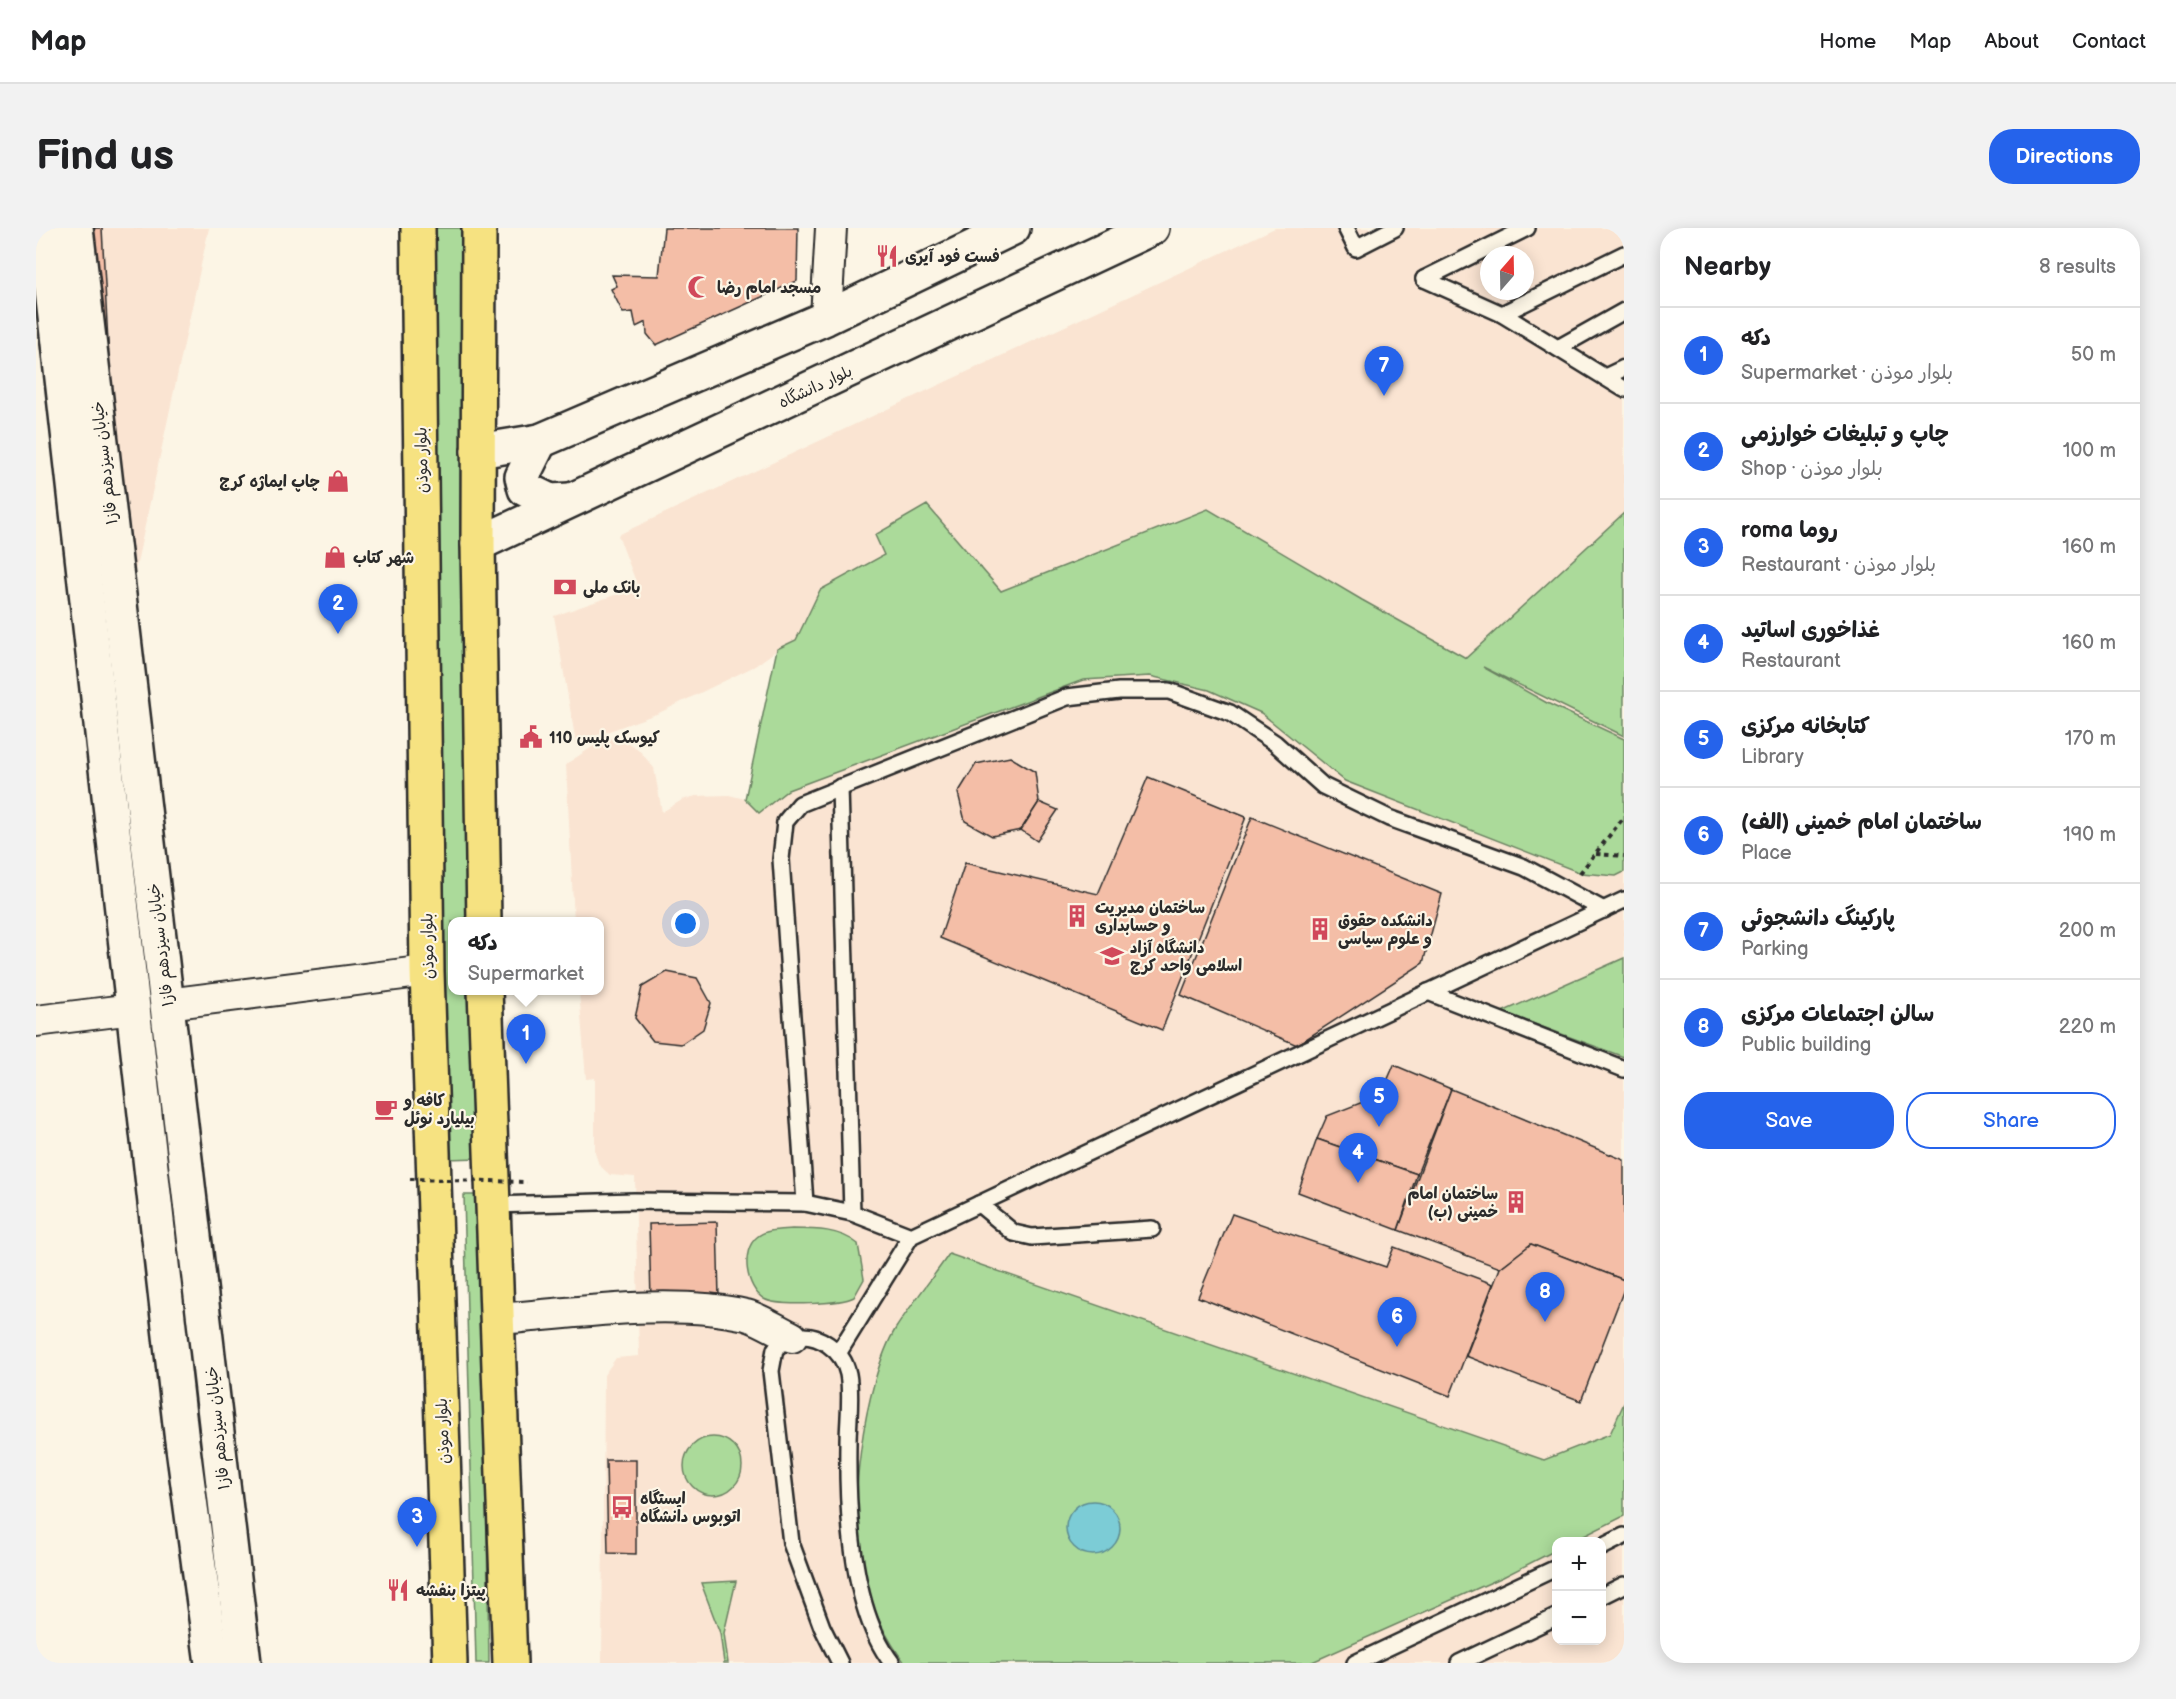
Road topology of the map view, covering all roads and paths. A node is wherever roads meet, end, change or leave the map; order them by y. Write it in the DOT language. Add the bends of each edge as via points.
graph roads {
  1 [pos="45,228"];
  2 [pos="76,228"];
  3 [pos="418,228"];
  4 [pos="478,228"];
  5 [pos="831,228"];
  6 [pos="1013,228"];
  7 [pos="1152,228"];
  8 [pos="1346,228"];
  9 [pos="1395,228"];
  10 [pos="1527,228"];
  11 [pos="1624,254"];
  12 [pos="1624,311"];
  13 [pos="1502,314"];
  14 [pos="826,318"];
  15 [pos="1558,348"];
  16 [pos="1624,368"];
  17 [pos="1605,377"];
  18 [pos="1624,389"];
  19 [pos="540,441"];
  20 [pos="478,451"];
  21 [pos="570,500"];
  22 [pos="478,544"];
  23 [pos="840,787"];
  24 [pos="1624,817"];
  25 [pos="1595,854"];
  26 [pos="1624,856"];
  27 [pos="1567,890"];
  28 [pos="1624,900"];
  29 [pos="1604,910"];
  30 [pos="484,917"];
  31 [pos="427,971"];
  32 [pos="1428,992"];
  33 [pos="485,995"];
  34 [pos="167,1004"];
  35 [pos="133,1009"];
  36 [pos="36,1021"];
  37 [pos="1624,1069"];
  38 [pos="410,1179"];
  39 [pos="527,1182"];
  40 [pos="805,1203"];
  41 [pos="979,1204"];
  42 [pos="494,1205"];
  43 [pos="852,1214"];
  44 [pos="1152,1229"];
  45 [pos="911,1236"];
  46 [pos="499,1319"];
  47 [pos="792,1337"];
  48 [pos="839,1352"];
  49 [pos="1624,1536"];
  50 [pos="1606,1545"];
  51 [pos="1552,1570"];
  52 [pos="1624,1585"];
  53 [pos="1606,1594"];
  54 [pos="1552,1619"];
  55 [pos="212,1663"];
  56 [pos="244,1663"];
  57 [pos="450,1663"];
  58 [pos="510,1663"];
  59 [pos="840,1663"];
  60 [pos="892,1663"];
  61 [pos="1355,1663"];
  62 [pos="1459,1663"];
  1 -- 35 [label="main road, خیابان سیزدهم فاز۱"];
  2 -- 34 [label="main road, خیابان سیزدهم فاز۱"];
  3 -- 31 [label="main road, بلوار موذن"];
  4 -- 20 [label="main road"];
  5 -- 14 [label="street"];
  6 -- 14 [label="main road"];
  7 -- 21 [label="main road, بلوار دانشگاه"];
  8 -- 9 [label="lane" via="1356,248"];
  10 -- 13 [label="lane" via="1424,279"];
  11 -- 13 [label="lane"];
  12 -- 15 [label="lane"];
  13 -- 15 [label="lane"];
  14 -- 19 [label="main road"];
  15 -- 17 [label="lane"];
  16 -- 17 [label="lane"];
  17 -- 18 [label="lane"];
  19 -- 20 [label="main road"];
  19 -- 21 [label="main road" via="522,477 525,489 550,501"];
  20 -- 22 [label="main road"];
  21 -- 22 [label="main road, بلوار دانشگاه"];
  22 -- 30 [label="main road"];
  23 -- 27 [label="lane" via="1067,697 1169,691 1230,713 1275,743 1323,786 1389,818 1524,867"];
  23 -- 40 [label="lane" via="800,804 785,822 781,859"];
  23 -- 43 [label="lane"];
  24 -- 25 [label="path"];
  25 -- 26 [label="path"];
  25 -- 27 [label="path"];
  27 -- 29 [label="lane"];
  28 -- 29 [label="lane"];
  29 -- 32 [label="lane"];
  31 -- 34 [label="street"];
  31 -- 57 [label="main road, بلوار موذن"];
  32 -- 37 [label="lane"];
  32 -- 41 [label="lane"];
  33 -- 42 [label="main road"];
  34 -- 56 [label="main road, خیابان سیزدهم فاز۱"];
  35 -- 36 [label="street"];
  35 -- 55 [label="main road, خیابان سیزدهم فاز۱" via="181,1433"];
  38 -- 39 [label="path, bridge"];
  40 -- 42 [label="lane" via="634,1200"];
  40 -- 43 [label="lane"];
  41 -- 44 [label="lane" via="1014,1233 1032,1237"];
  41 -- 45 [label="lane"];
  42 -- 46 [label="main road"];
  43 -- 45 [label="lane"];
  45 -- 48 [label="lane"];
  46 -- 47 [label="street" via="639,1308 712,1311 748,1315"];
  46 -- 58 [label="main road"];
  47 -- 48 [label="lane" via="813,1336"];
  47 -- 59 [label="lane" via="775,1349 771,1371 791,1543 822,1628"];
  48 -- 60 [label="lane" via="848,1374 848,1461 855,1568 867,1614"];
  49 -- 50 [label="lane"];
  51 -- 61 [label="lane"];
  52 -- 53 [label="lane"];
  54 -- 62 [label="lane"];
}
